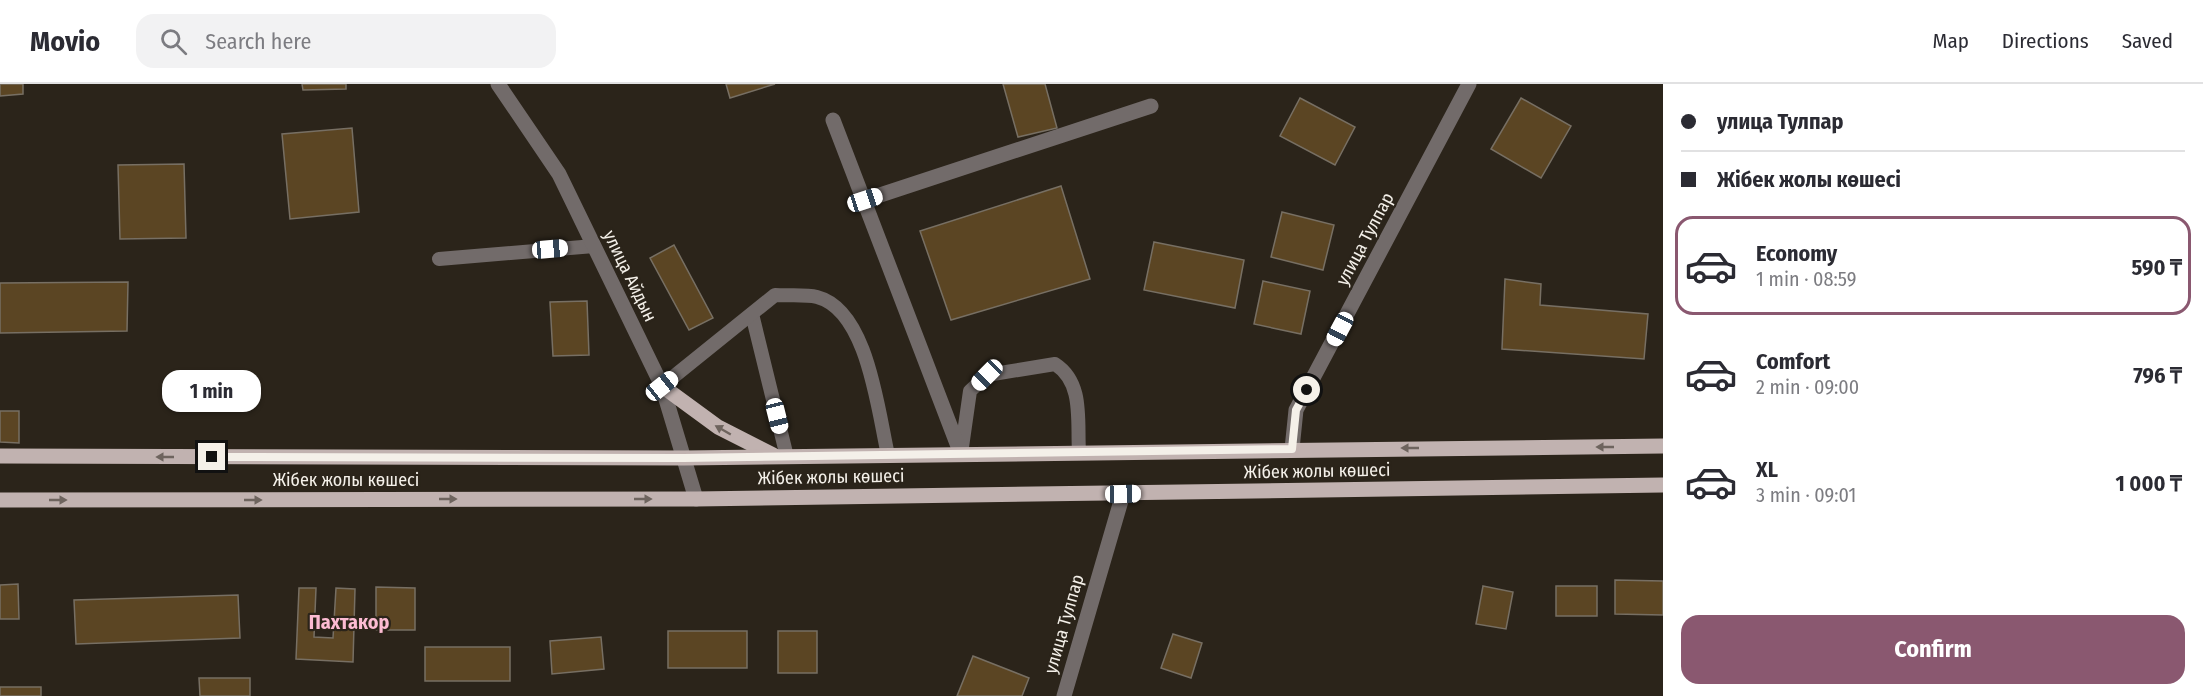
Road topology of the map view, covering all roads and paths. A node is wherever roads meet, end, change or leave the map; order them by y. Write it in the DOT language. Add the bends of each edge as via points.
graph roads {
  1 [pos="498,84"];
  2 [pos="1469,84"];
  3 [pos="1151,106"];
  4 [pos="833,120"];
  5 [pos="865,200"];
  6 [pos="594,246"];
  7 [pos="439,259"];
  8 [pos="752,314"];
  9 [pos="662,386"];
  10 [pos="1663,446"];
  11 [pos="1292,449"];
  12 [pos="1079,452"];
  13 [pos="961,454"];
  14 [pos="888,455"];
  15 [pos="0,456"];
  16 [pos="781,457"];
  17 [pos="684,458"];
  18 [pos="1663,485"];
  19 [pos="1123,494"];
  20 [pos="696,499"];
  21 [pos="0,500"];
  22 [pos="1064,696"];
  1 -- 6 [label="street, улица Айдын" via="559,174"];
  2 -- 11 [label="street, улица Тулпар" via="1296,410"];
  3 -- 5 [label="street"];
  4 -- 5 [label="street"];
  5 -- 13 [label="street"];
  6 -- 7 [label="lane"];
  6 -- 9 [label="street, улица Айдын"];
  8 -- 9 [label="lane"];
  8 -- 14 [label="lane" via="776,295 818,297 842,313 867,357"];
  8 -- 16 [label="lane"];
  16 -- 9 [label="main road, one-way" via="718,428"];
  9 -- 17 [label="street, улица Айдын"];
  10 -- 11 [label="main road, Жібек жолы көшесі, one-way"];
  11 -- 12 [label="main road, Жібек жолы көшесі"];
  12 -- 13 [label="main road, Жібек жолы көшесі"];
  12 -- 13 [label="lane" via="1076,390 1068,373 1055,364 987,375 970,391"];
  13 -- 14 [label="main road, Жібек жолы көшесі"];
  14 -- 16 [label="main road, Жібек жолы көшесі"];
  17 -- 15 [label="main road, Жібек жолы көшесі, one-way"];
  16 -- 17 [label="main road, Жібек жолы көшесі"];
  17 -- 20 [label="street, улица Айдын"];
  18 -- 19 [label="main road, Жібек жолы көшесі"];
  19 -- 20 [label="main road, Жібек жолы көшесі"];
  19 -- 22 [label="street, улица Тулпар"];
  21 -- 20 [label="main road, Жібек жолы көшесі, one-way"];
}
